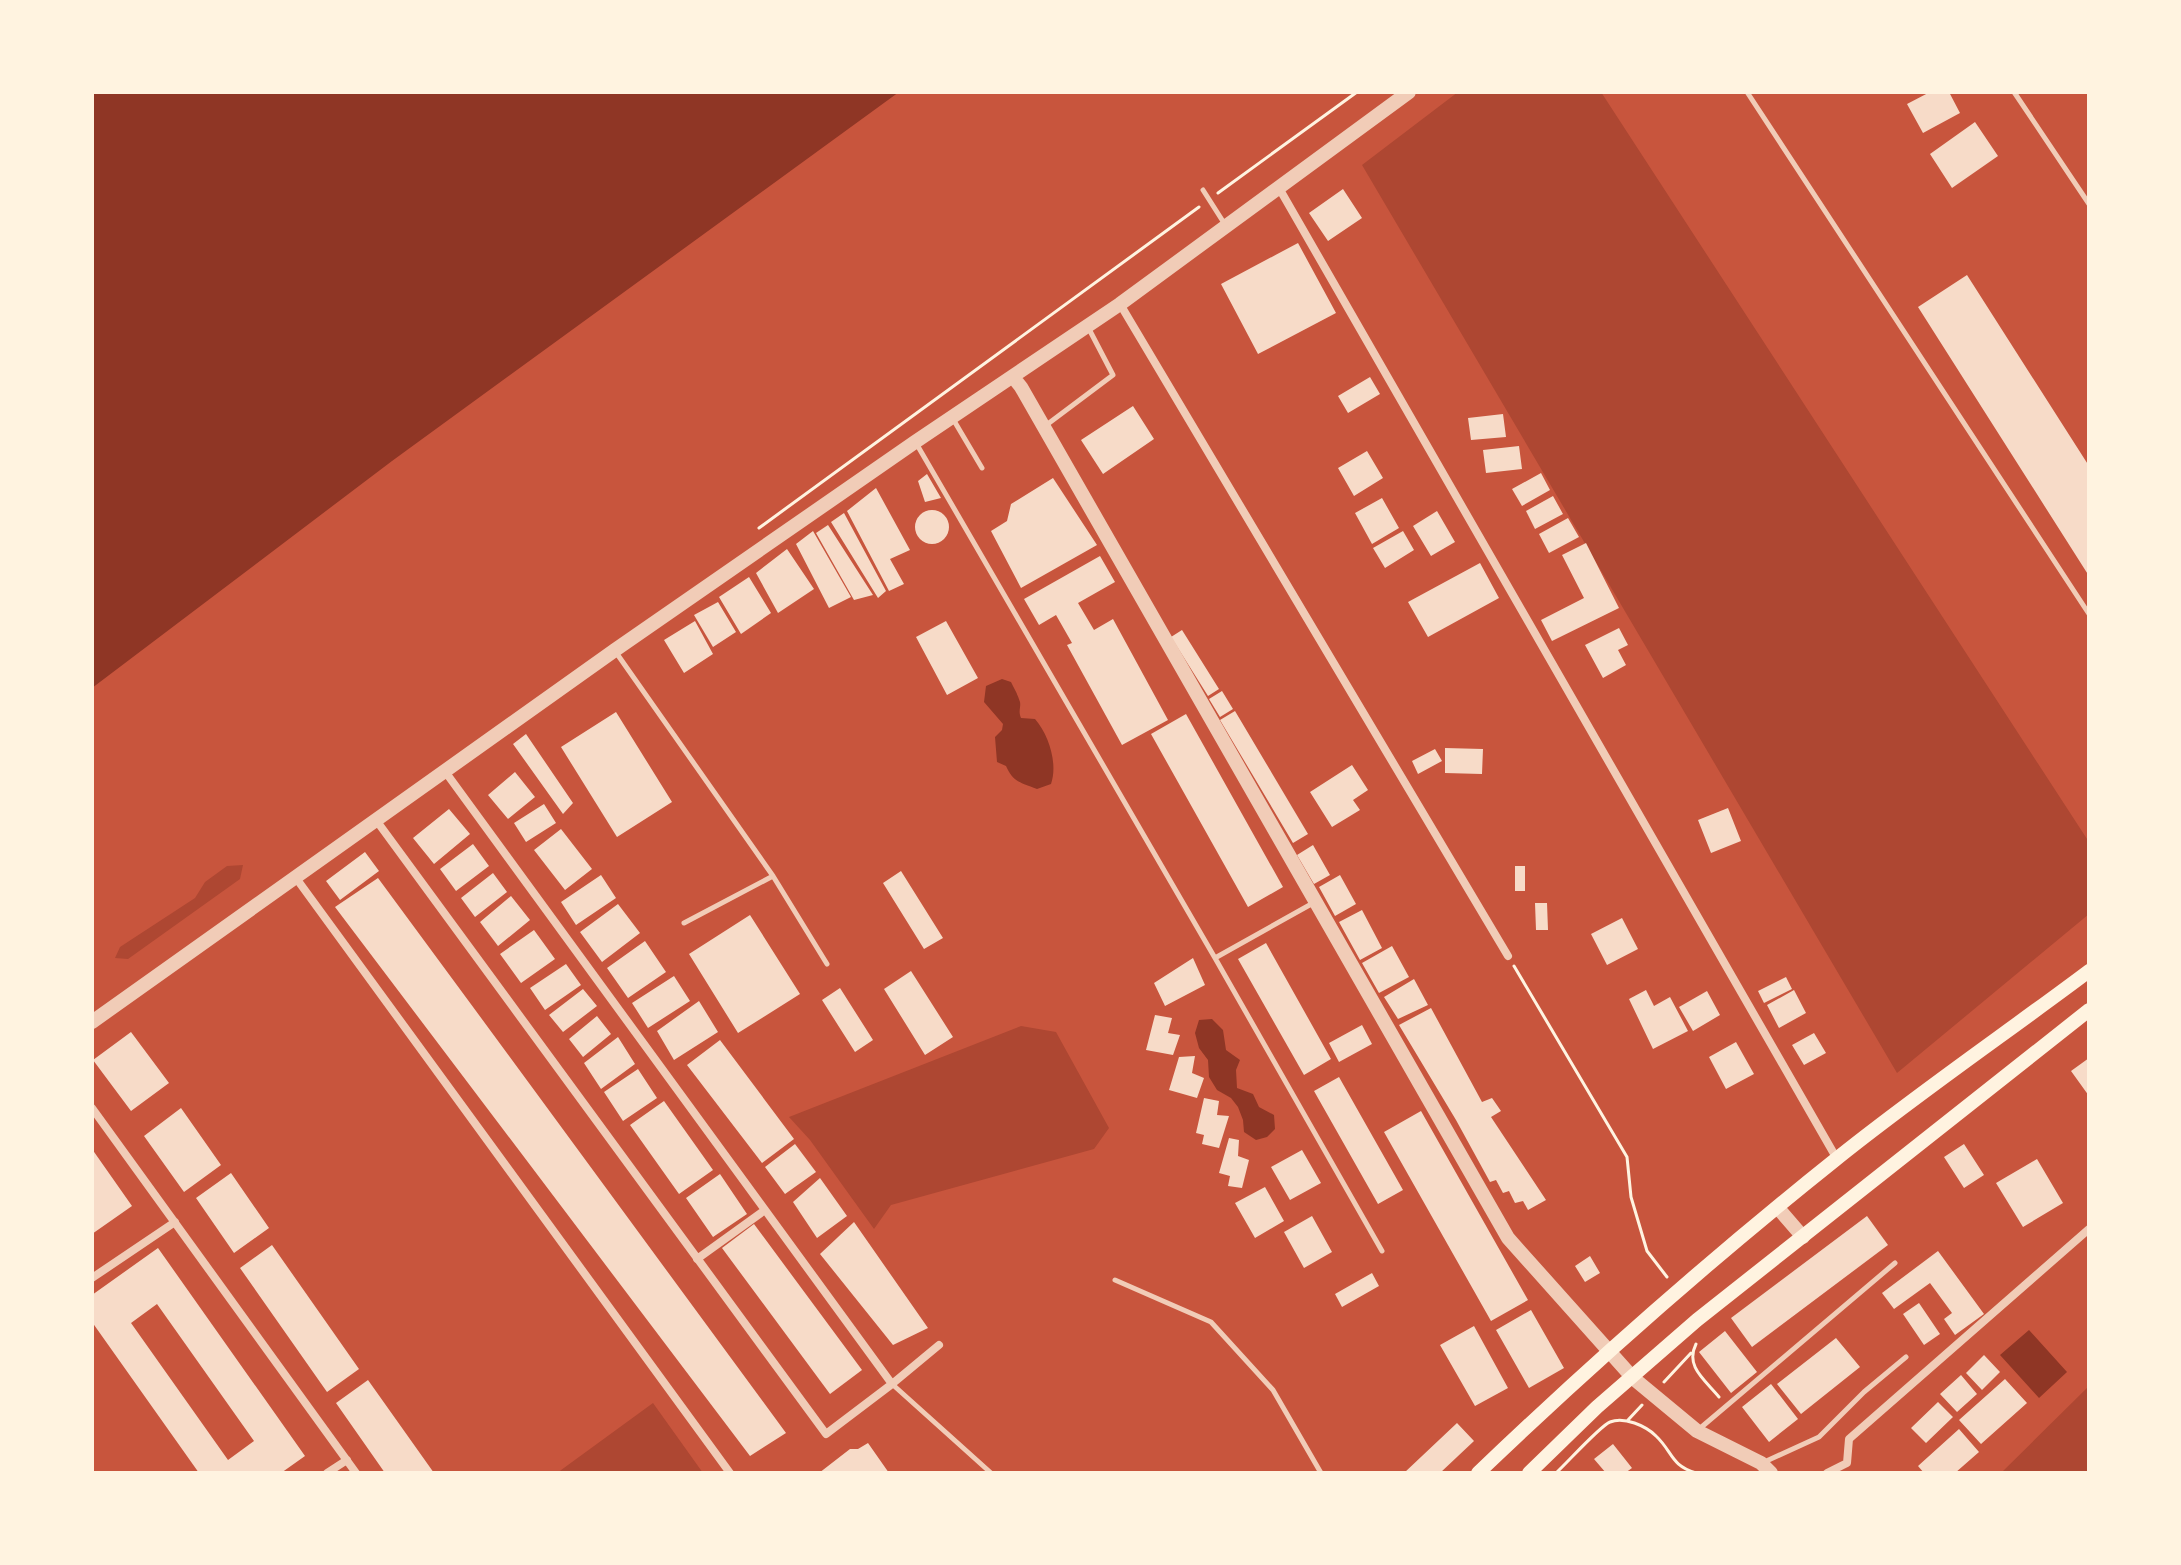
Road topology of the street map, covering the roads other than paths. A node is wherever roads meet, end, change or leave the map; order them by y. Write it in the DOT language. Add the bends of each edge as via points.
graph roads {
  1 [pos="1409,92"];
  2 [pos="1747,92"];
  3 [pos="2014,92"];
  4 [pos="1279,188"];
  5 [pos="1203,190"];
  6 [pos="2089,204"];
  7 [pos="1226,227"];
  8 [pos="1120,304"];
  9 [pos="1087,327"];
  10 [pos="1013,377"];
  11 [pos="952,418"];
  12 [pos="1044,427"];
  13 [pos="915,442"];
  14 [pos="982,468"];
  15 [pos="2089,614"];
  16 [pos="615,650"];
  17 [pos="444,770"];
  18 [pos="376,820"];
  19 [pos="773,876"];
  20 [pos="296,878"];
  21 [pos="1315,901"];
  22 [pos="684,923"];
  23 [pos="1508,956"];
  24 [pos="1215,958"];
  25 [pos="827,964"];
  26 [pos="2089,971"];
  27 [pos="2089,1010"];
  28 [pos="92,1022"];
  29 [pos="92,1108"];
  30 [pos="1837,1159"];
  31 [pos="1778,1208"];
  32 [pos="765,1210"];
  33 [pos="175,1222"];
  34 [pos="2089,1229"];
  35 [pos="1803,1237"];
  36 [pos="1382,1251"];
  37 [pos="697,1259"];
  38 [pos="1895,1263"];
  39 [pos="92,1278"];
  40 [pos="1115,1280"];
  41 [pos="939,1345"];
  42 [pos="1609,1351"];
  43 [pos="1906,1357"];
  44 [pos="1633,1378"];
  45 [pos="892,1384"];
  46 [pos="1697,1431"];
  47 [pos="347,1460"];
  48 [pos="1766,1468"];
  49 [pos="327,1473"];
  50 [pos="356,1473"];
  51 [pos="730,1473"];
  52 [pos="991,1473"];
  53 [pos="1321,1473"];
  54 [pos="1478,1473"];
  55 [pos="1529,1473"];
  56 [pos="1827,1473"];
  1 -- 4 [label="street"];
  2 -- 15 [label="lane"];
  3 -- 6 [label="lane"];
  4 -- 7 [label="street"];
  4 -- 30 [label="street"];
  5 -- 7 [label="lane"];
  7 -- 8 [label="street"];
  8 -- 9 [label="street"];
  8 -- 23 [label="street"];
  9 -- 10 [label="street"];
  9 -- 12 [label="lane" via="1113,375"];
  10 -- 11 [label="street"];
  10 -- 12 [label="street"];
  11 -- 13 [label="street"];
  11 -- 14 [label="lane"];
  12 -- 21 [label="street"];
  13 -- 16 [label="street"];
  13 -- 24 [label="lane"];
  16 -- 17 [label="street"];
  16 -- 19 [label="lane"];
  17 -- 18 [label="street"];
  17 -- 32 [label="street"];
  18 -- 20 [label="street"];
  18 -- 37 [label="street"];
  19 -- 22 [label="lane"];
  19 -- 25 [label="lane"];
  20 -- 28 [label="street"];
  20 -- 51 [label="street"];
  21 -- 24 [label="lane"];
  21 -- 42 [label="street" via="1508,1238"];
  24 -- 36 [label="lane"];
  26 -- 30 [label="main road"];
  27 -- 35 [label="main road"];
  29 -- 33 [label="street"];
  30 -- 31 [label="main road"];
  31 -- 35 [label="street"];
  31 -- 42 [label="main road"];
  32 -- 37 [label="street"];
  32 -- 45 [label="street"];
  33 -- 39 [label="street"];
  33 -- 47 [label="street"];
  34 -- 56 [label="street" via="1849,1439 1847,1463"];
  35 -- 44 [label="main road"];
  37 -- 45 [label="street" via="826,1434"];
  38 -- 46 [label="lane"];
  40 -- 53 [label="lane" via="1211,1322 1273,1390"];
  41 -- 45 [label="street"];
  42 -- 44 [label="street"];
  42 -- 54 [label="main road"];
  43 -- 48 [label="lane" via="1819,1437"];
  44 -- 46 [label="street"];
  44 -- 55 [label="main road"];
  45 -- 52 [label="lane"];
  46 -- 48 [label="street"];
  47 -- 49 [label="street"];
  47 -- 50 [label="street"];
}
